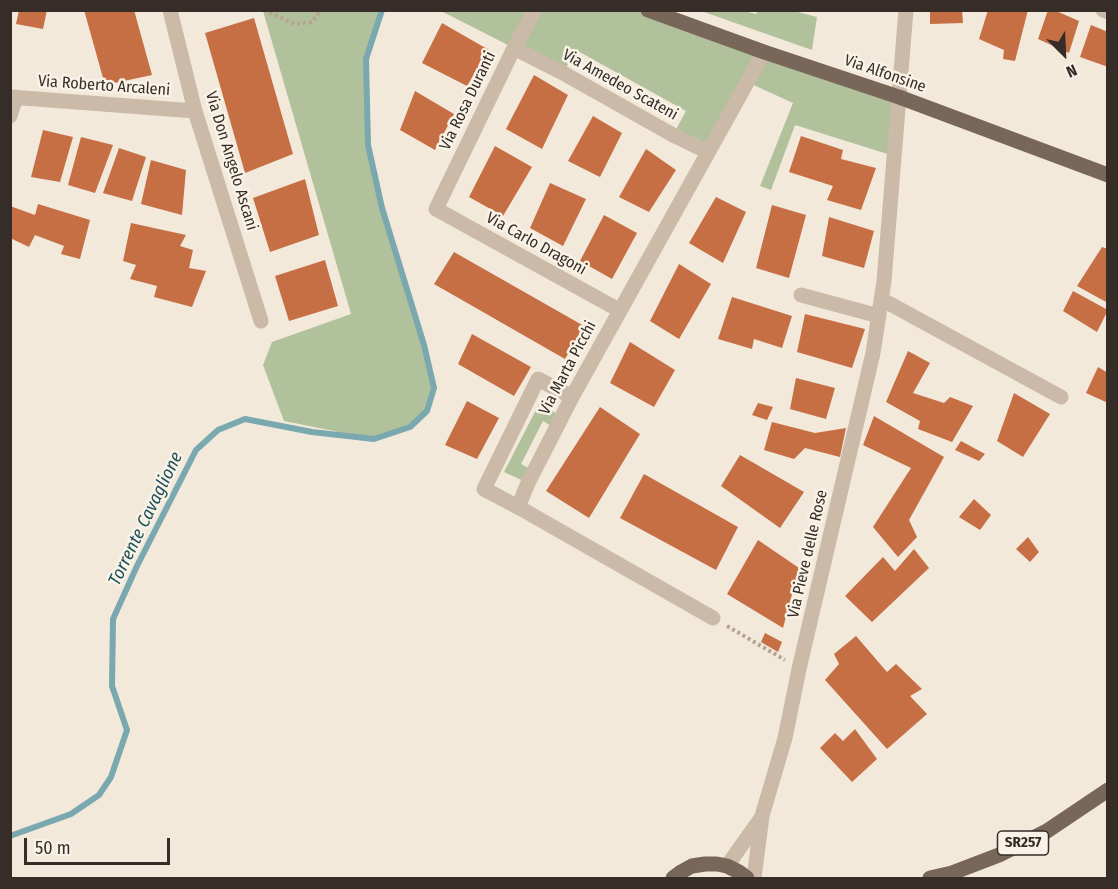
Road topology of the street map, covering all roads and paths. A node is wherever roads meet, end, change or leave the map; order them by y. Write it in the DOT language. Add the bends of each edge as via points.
graph roads {
  1 [pos="170,10"];
  2 [pos="264,10"];
  3 [pos="321,10"];
  4 [pos="536,10"];
  5 [pos="648,10"];
  6 [pos="906,10"];
  7 [pos="1103,10"];
  8 [pos="1107,12"];
  9 [pos="514,48"];
  10 [pos="764,52"];
  11 [pos="13,97"];
  12 [pos="899,98"];
  13 [pos="195,111"];
  14 [pos="10,116"];
  15 [pos="708,152"];
  16 [pos="1107,175"];
  17 [pos="436,209"];
  18 [pos="801,295"];
  19 [pos="881,299"];
  20 [pos="619,310"];
  21 [pos="879,316"];
  22 [pos="261,321"];
  23 [pos="572,397"];
  24 [pos="1061,397"];
  25 [pos="518,507"];
  26 [pos="713,618"];
  27 [pos="799,669"];
  28 [pos="1107,790"];
  29 [pos="762,816"];
  30 [pos="727,866"];
  31 [pos="673,879"];
  32 [pos="747,879"];
  33 [pos="754,879"];
  34 [pos="930,879"];
  1 -- 13 [label="street, Via Don Angelo Ascani"];
  2 -- 3 [label="path" via="295,24 312,22"];
  4 -- 9 [label="street, Via Rosa Duranti"];
  5 -- 10 [label="main road, Via Alfonsine"];
  6 -- 12 [label="street, Via Pieve delle Rose"];
  7 -- 8 [label="street"];
  9 -- 15 [label="street, Via Amedeo Scateni"];
  9 -- 17 [label="street, Via Rosa Duranti"];
  10 -- 12 [label="main road, Via Alfonsine"];
  10 -- 15 [label="street, Via Marta Picchi"];
  11 -- 13 [label="street, Via Roberto Arcaleni"];
  11 -- 14 [label="street"];
  12 -- 16 [label="main road, Via Alfonsine"];
  12 -- 19 [label="street, Via Pieve delle Rose"];
  13 -- 22 [label="street, Via Don Angelo Ascani"];
  15 -- 20 [label="street, Via Marta Picchi"];
  17 -- 20 [label="street, Via Carlo Dragoni"];
  18 -- 21 [label="street"];
  19 -- 21 [label="street, Via Pieve delle Rose"];
  19 -- 24 [label="street"];
  20 -- 23 [label="street, Via Marta Picchi"];
  21 -- 27 [label="street, Via Pieve delle Rose"];
  23 -- 25 [label="street, Via Marta Picchi"];
  23 -- 25 [label="street" via="538,379 483,489"];
  25 -- 26 [label="street"];
  26 -- 27 [label="path"];
  27 -- 29 [label="street, Via Pieve delle Rose" via="785,738"];
  28 -- 34 [label="main road, SR257" via="1018,846"];
  29 -- 30 [label="street, Via Pieve delle Rose"];
  29 -- 33 [label="street, Via Pieve delle Rose"];
  30 -- 31 [label="main road" via="692,866"];
  30 -- 32 [label="main road"];
}
